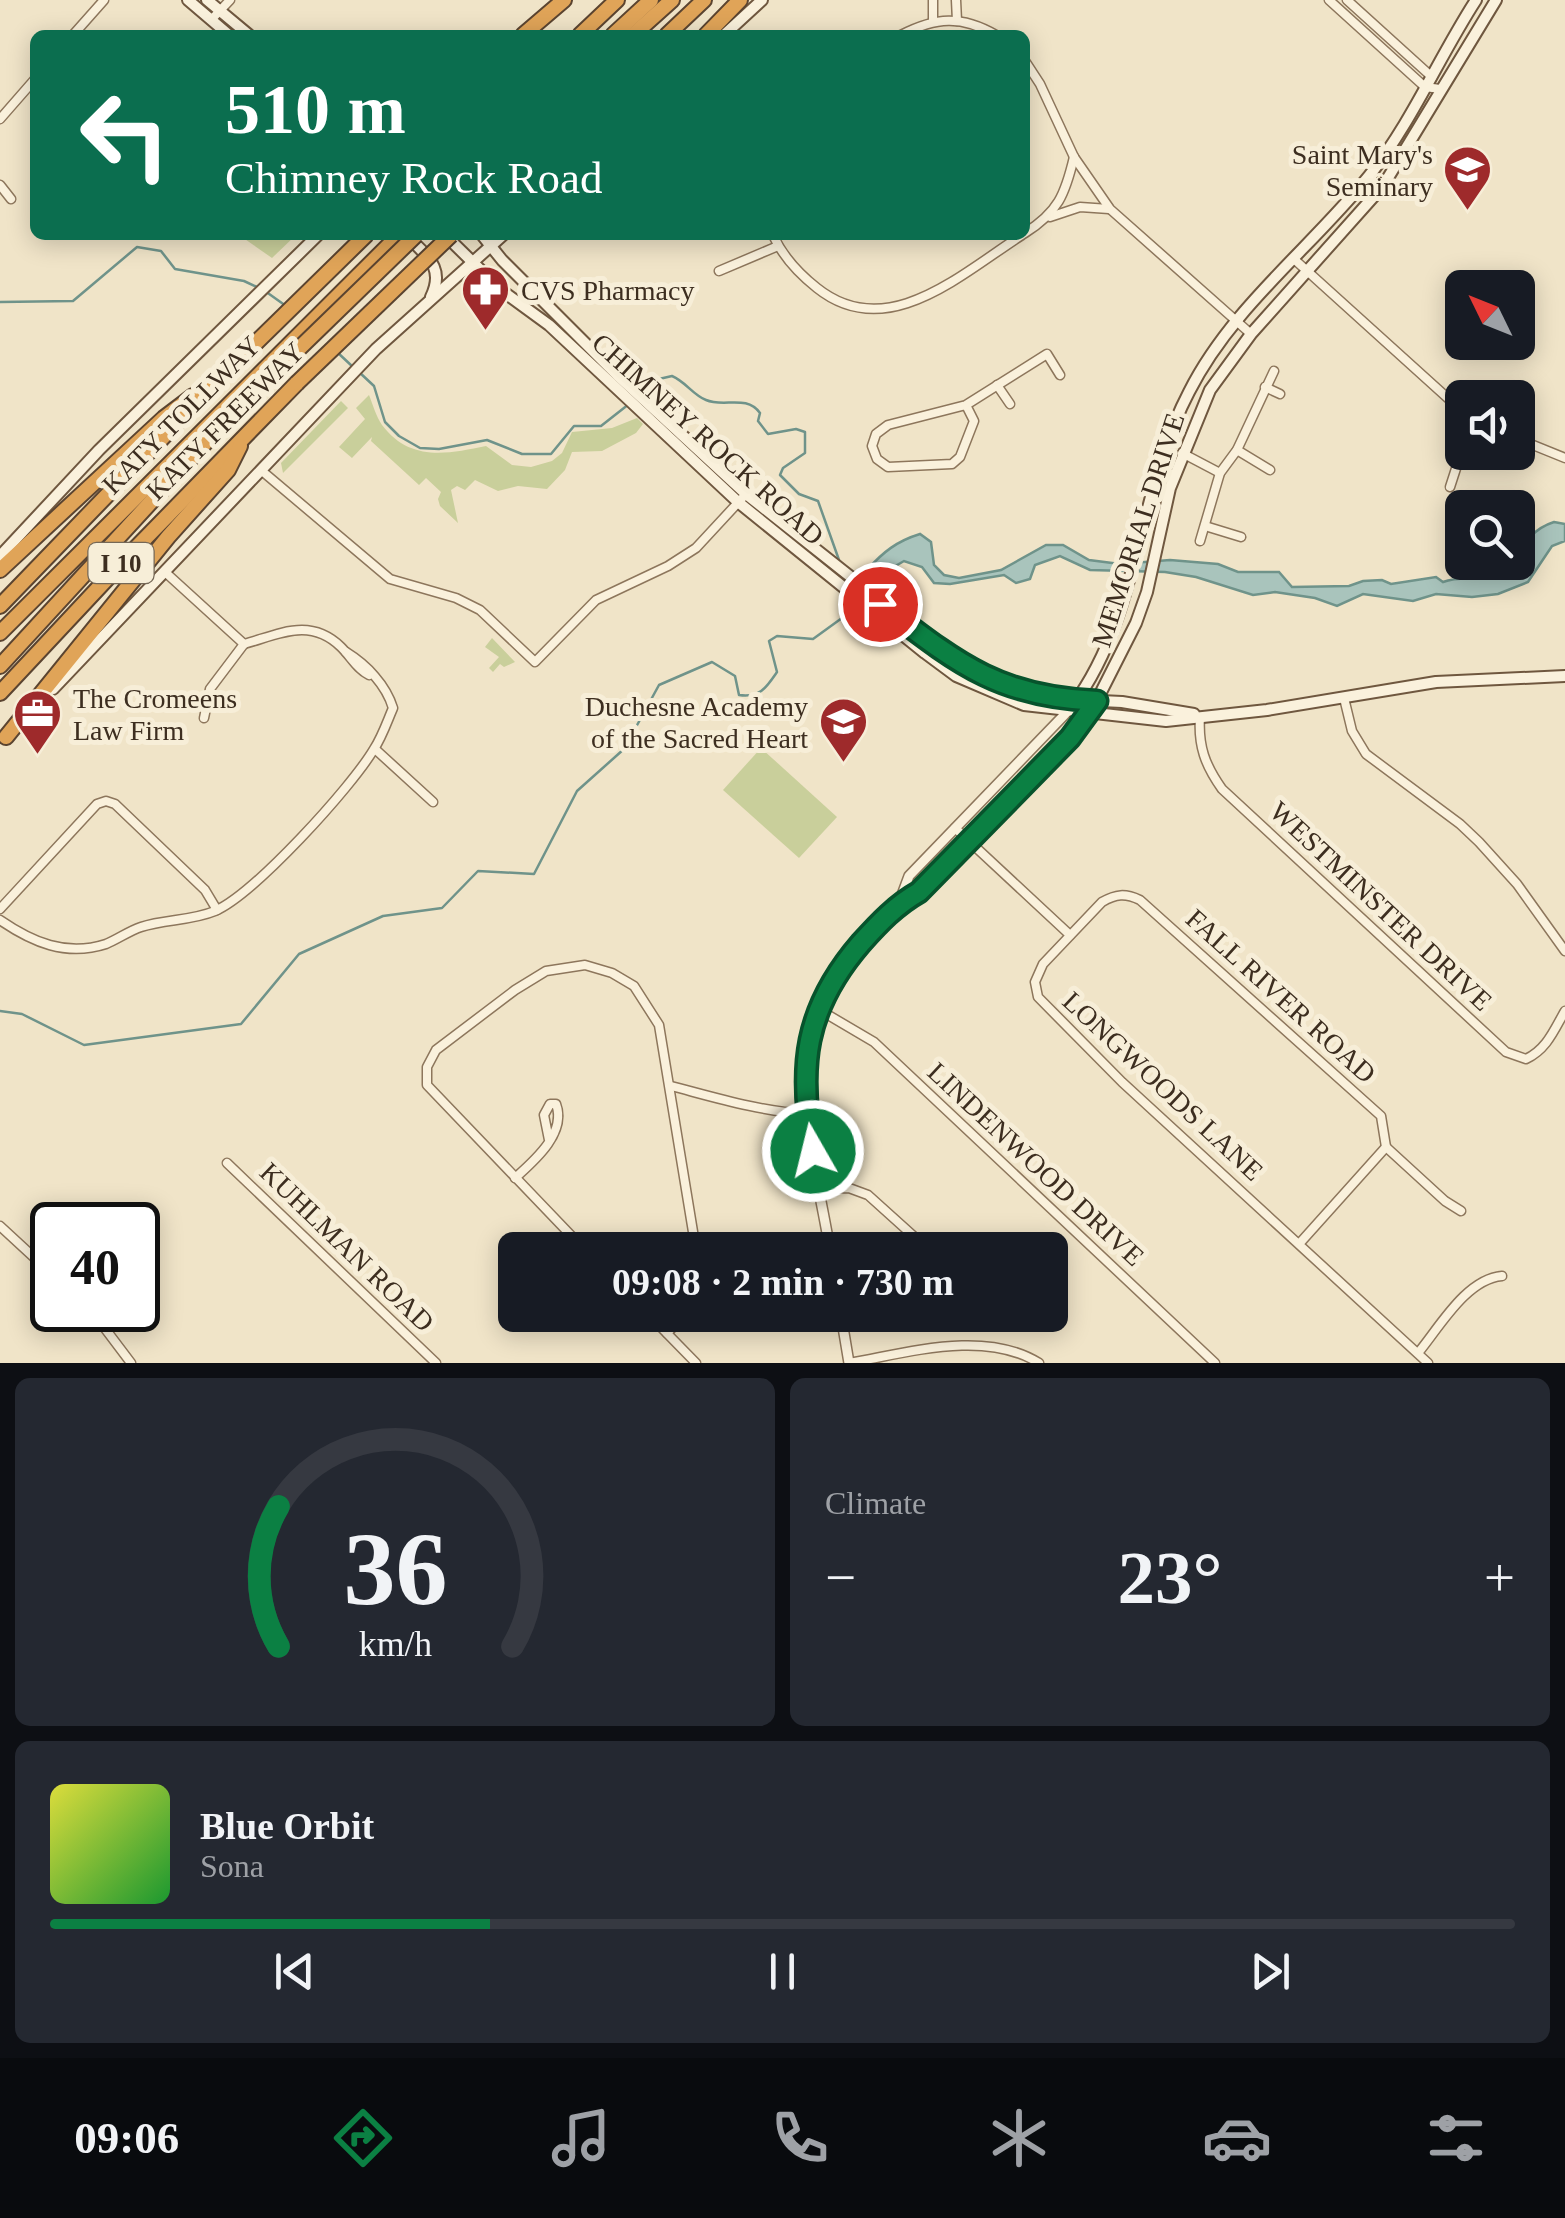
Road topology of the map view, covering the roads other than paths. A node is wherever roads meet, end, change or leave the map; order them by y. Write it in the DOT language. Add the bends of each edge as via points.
graph roads {
  1 [pos="104,0"];
  2 [pos="188,0"];
  3 [pos="207,0"];
  4 [pos="230,0"];
  5 [pos="561,0"];
  6 [pos="616,0"];
  7 [pos="651,0"];
  8 [pos="672,0"];
  9 [pos="704,0"];
  10 [pos="740,0"];
  11 [pos="762,0"];
  12 [pos="933,0"];
  13 [pos="956,0"];
  14 [pos="1476,0"];
  15 [pos="1496,0"];
  16 [pos="1338,2"];
  17 [pos="216,15"];
  18 [pos="933,20"];
  19 [pos="957,21"];
  20 [pos="77,30"];
  21 [pos="226,30"];
  22 [pos="240,30"];
  23 [pos="528,30"];
  24 [pos="585,30"];
  25 [pos="618,30"];
  26 [pos="639,30"];
  27 [pos="671,30"];
  28 [pos="711,30"];
  29 [pos="729,30"];
  30 [pos="912,30"];
  31 [pos="982,30"];
  32 [pos="1389,38"];
  33 [pos="1380,47"];
  34 [pos="1030,69"];
  35 [pos="1428,82"];
  36 [pos="30,84"];
  37 [pos="1440,89"];
  38 [pos="0,119"];
  39 [pos="1074,157"];
  40 [pos="1369,176"];
  41 [pos="0,186"];
  42 [pos="1384,186"];
  43 [pos="11,199"];
  44 [pos="1110,209"];
  45 [pos="1050,217"];
  46 [pos="1030,230"];
  47 [pos="313,240"];
  48 [pos="361,240"];
  49 [pos="397,240"];
  50 [pos="408,240"];
  51 [pos="411,240"];
  52 [pos="443,240"];
  53 [pos="453,240"];
  54 [pos="487,240"];
  55 [pos="498,240"];
  56 [pos="775,240"];
  57 [pos="1014,240"];
  58 [pos="492,245"];
  59 [pos="778,246"];
  60 [pos="1295,260"];
  61 [pos="474,262"];
  62 [pos="719,271"];
  63 [pos="1308,272"];
  64 [pos="428,302"];
  65 [pos="1237,322"];
  66 [pos="570,329"];
  67 [pos="1251,334"];
  68 [pos="561,338"];
  69 [pos="276,363"];
  70 [pos="1274,371"];
  71 [pos="226,372"];
  72 [pos="1060,375"];
  73 [pos="614,379"];
  74 [pos="997,385"];
  75 [pos="1265,387"];
  76 [pos="1280,394"];
  77 [pos="1445,396"];
  78 [pos="1010,404"];
  79 [pos="966,405"];
  80 [pos="245,435"];
  81 [pos="1535,446"];
  82 [pos="1237,450"];
  83 [pos="1182,453"];
  84 [pos="1565,458"];
  85 [pos="1270,470"];
  86 [pos="1456,470"];
  87 [pos="262,471"];
  88 [pos="1220,473"];
  89 [pos="1450,487"];
  90 [pos="742,498"];
  91 [pos="1205,526"];
  92 [pos="1241,537"];
  93 [pos="1200,542"];
  94 [pos="0,556"];
  95 [pos="0,570"];
  96 [pos="165,572"];
  97 [pos="0,606"];
  98 [pos="0,633"];
  99 [pos="244,644"];
  100 [pos="0,666"];
  101 [pos="1565,676"];
  102 [pos="0,694"];
  103 [pos="1344,698"];
  104 [pos="1074,705"];
  105 [pos="1094,706"];
  106 [pos="1200,715"];
  107 [pos="204,718"];
  108 [pos="3,740"];
  109 [pos="375,749"];
  110 [pos="433,802"];
  111 [pos="955,828"];
  112 [pos="970,840"];
  113 [pos="899,904"];
  114 [pos="0,909"];
  115 [pos="217,910"];
  116 [pos="0,920"];
  117 [pos="1070,935"];
  118 [pos="1565,951"];
  119 [pos="818,1009"];
  120 [pos="1565,1011"];
  121 [pos="671,1086"];
  122 [pos="806,1114"];
  123 [pos="548,1140"];
  124 [pos="1386,1147"];
  125 [pos="227,1163"];
  126 [pos="515,1178"];
  127 [pos="820,1189"];
  128 [pos="1460,1211"];
  129 [pos="0,1226"];
  130 [pos="568,1232"];
  131 [pos="693,1232"];
  132 [pos="827,1232"];
  133 [pos="909,1232"];
  134 [pos="1299,1244"];
  135 [pos="30,1254"];
  136 [pos="1502,1276"];
  137 [pos="108,1332"];
  138 [pos="843,1332"];
  139 [pos="667,1333"];
  140 [pos="1418,1353"];
  141 [pos="132,1363"];
  142 [pos="436,1363"];
  143 [pos="696,1363"];
  144 [pos="848,1363"];
  145 [pos="1039,1363"];
  146 [pos="1215,1363"];
  147 [pos="1428,1363"];
  1 -- 20 [label="street"];
  2 -- 17 [label="main road"];
  3 -- 17 [label="main road"];
  4 -- 17 [label="street"];
  5 -- 23 [label="highway"];
  6 -- 24 [label="highway"];
  7 -- 25 [label="highway"];
  8 -- 26 [label="highway"];
  9 -- 27 [label="highway"];
  10 -- 28 [label="highway"];
  11 -- 29 [label="main road"];
  12 -- 18 [label="street"];
  13 -- 19 [label="street"];
  14 -- 35 [label="main road, MEMORIAL DRIVE"];
  15 -- 37 [label="main road, MEMORIAL DRIVE"];
  16 -- 32 [label="street"];
  16 -- 33 [label="street"];
  17 -- 21 [label="main road"];
  17 -- 22 [label="main road"];
  18 -- 19 [label="street"];
  18 -- 30 [label="street"];
  19 -- 31 [label="street"];
  32 -- 33 [label="street"];
  32 -- 35 [label="street"];
  33 -- 35 [label="street"];
  34 -- 39 [label="street"];
  35 -- 37 [label="street"];
  35 -- 40 [label="main road, MEMORIAL DRIVE"];
  36 -- 38 [label="street"];
  37 -- 42 [label="main road, MEMORIAL DRIVE"];
  39 -- 44 [label="street"];
  39 -- 45 [label="street"];
  40 -- 42 [label="main road"];
  40 -- 60 [label="main road, MEMORIAL DRIVE"];
  41 -- 43 [label="street"];
  42 -- 63 [label="main road, MEMORIAL DRIVE"];
  44 -- 45 [label="street"];
  44 -- 65 [label="street"];
  45 -- 46 [label="street"];
  47 -- 94 [label="main road"];
  48 -- 71 [label="highway, KATY FREEWAY / I 10"];
  49 -- 69 [label="highway, KATY TOLLWAY"];
  50 -- 64 [label="main road" via="438,272"];
  51 -- 69 [label="highway, KATY TOLLWAY, bridge"];
  52 -- 80 [label="highway, KATY FREEWAY / I 10, bridge"];
  53 -- 61 [label="main road, CHIMNEY ROCK ROAD"];
  54 -- 58 [label="main road, CHIMNEY ROCK ROAD"];
  55 -- 58 [label="main road"];
  56 -- 59 [label="street"];
  57 -- 59 [label="street" via="913,302 878,311 838,303 800,275"];
  58 -- 61 [label="main road"];
  58 -- 66 [label="main road, CHIMNEY ROCK ROAD"];
  59 -- 62 [label="street"];
  60 -- 63 [label="street"];
  60 -- 65 [label="main road, MEMORIAL DRIVE"];
  61 -- 64 [label="main road"];
  61 -- 68 [label="main road, CHIMNEY ROCK ROAD"];
  63 -- 67 [label="main road, MEMORIAL DRIVE"];
  63 -- 77 [label="street"];
  64 -- 87 [label="main road"];
  65 -- 67 [label="street"];
  65 -- 104 [label="main road, MEMORIAL DRIVE" via="1212,352 1165,443 1110,642"];
  66 -- 68 [label="main road"];
  66 -- 73 [label="main road, CHIMNEY ROCK ROAD"];
  67 -- 83 [label="main road, MEMORIAL DRIVE" via="1210,390"];
  68 -- 73 [label="main road, CHIMNEY ROCK ROAD"];
  69 -- 98 [label="highway, KATY TOLLWAY"];
  69 -- 100 [label="highway, KATY TOLLWAY"];
  70 -- 75 [label="street"];
  71 -- 95 [label="highway" via="164,418"];
  71 -- 97 [label="highway, KATY FREEWAY / I 10"];
  72 -- 74 [label="street" via="1047,354"];
  73 -- 90 [label="main road, CHIMNEY ROCK ROAD"];
  74 -- 78 [label="street"];
  74 -- 79 [label="street"];
  75 -- 76 [label="street"];
  75 -- 82 [label="street"];
  79 -- 79 [label="street" via="974,421 952,464 888,467 877,459 872,446 888,424"];
  80 -- 102 [label="highway, KATY FREEWAY / I 10"];
  80 -- 108 [label="highway" via="228,470"];
  81 -- 84 [label="street"];
  82 -- 85 [label="street"];
  82 -- 88 [label="street"];
  83 -- 88 [label="street"];
  83 -- 105 [label="main road, MEMORIAL DRIVE" via="1147,592"];
  86 -- 89 [label="street"];
  87 -- 90 [label="street" via="390,579 480,610 535,662 596,600 696,548"];
  87 -- 96 [label="main road"];
  88 -- 91 [label="street"];
  90 -- 104 [label="main road, CHIMNEY ROCK ROAD" via="956,676 1024,705"];
  91 -- 92 [label="street"];
  91 -- 93 [label="street"];
  96 -- 99 [label="street"];
  96 -- 108 [label="main road"];
  99 -- 107 [label="street" via="210,689"];
  99 -- 109 [label="street" via="315,630 363,662 394,708"];
  101 -- 103 [label="main road, CHIMNEY ROCK ROAD" via="1436,682"];
  103 -- 106 [label="main road, CHIMNEY ROCK ROAD"];
  103 -- 118 [label="street" via="1366,754 1479,842"];
  104 -- 105 [label="main road, CHIMNEY ROCK ROAD"];
  104 -- 111 [label="street, MEMORIAL DRIVE"];
  105 -- 106 [label="main road, CHIMNEY ROCK ROAD"];
  105 -- 112 [label="street, MEMORIAL DRIVE"];
  106 -- 120 [label="street, WESTMINSTER DRIVE" via="1203,756 1222,790 1506,1052 1536,1055"];
  109 -- 110 [label="street"];
  109 -- 115 [label="street" via="344,792 237,900"];
  111 -- 112 [label="street"];
  111 -- 113 [label="street, MEMORIAL DRIVE" via="909,876"];
  112 -- 113 [label="street, MEMORIAL DRIVE"];
  112 -- 117 [label="street"];
  113 -- 119 [label="street, MEMORIAL DRIVE" via="836,975"];
  114 -- 115 [label="street" via="96,804 106,802 204,890"];
  115 -- 116 [label="street" via="139,927 88,948 30,940"];
  117 -- 124 [label="street, FALL RIVER ROAD" via="1112,896 1140,900 1381,1116"];
  117 -- 134 [label="street, LONGWOODS LANE" via="1043,964 1035,982 1038,997"];
  119 -- 122 [label="street, MEMORIAL DRIVE" via="804,1072"];
  119 -- 146 [label="street, LINDENWOOD DRIVE" via="874,1042"];
  121 -- 122 [label="street"];
  121 -- 126 [label="street" via="659,1025 634,986 598,968 546,972 436,1050 427,1067 427,1085"];
  121 -- 131 [label="street"];
  122 -- 127 [label="street, MEMORIAL DRIVE"];
  123 -- 126 [label="street"];
  124 -- 128 [label="street"];
  124 -- 134 [label="street"];
  125 -- 142 [label="street, KUHLMAN ROAD"];
  126 -- 130 [label="street"];
  127 -- 132 [label="street, MEMORIAL DRIVE"];
  127 -- 133 [label="street" via="868,1195"];
  129 -- 135 [label="street"];
  134 -- 140 [label="street, LONGWOODS LANE"];
  136 -- 140 [label="street" via="1471,1290"];
  137 -- 141 [label="street"];
  138 -- 144 [label="street"];
  139 -- 143 [label="street"];
  140 -- 147 [label="street, LONGWOODS LANE"];
  144 -- 145 [label="street" via="965,1346 1025,1354"];
}
